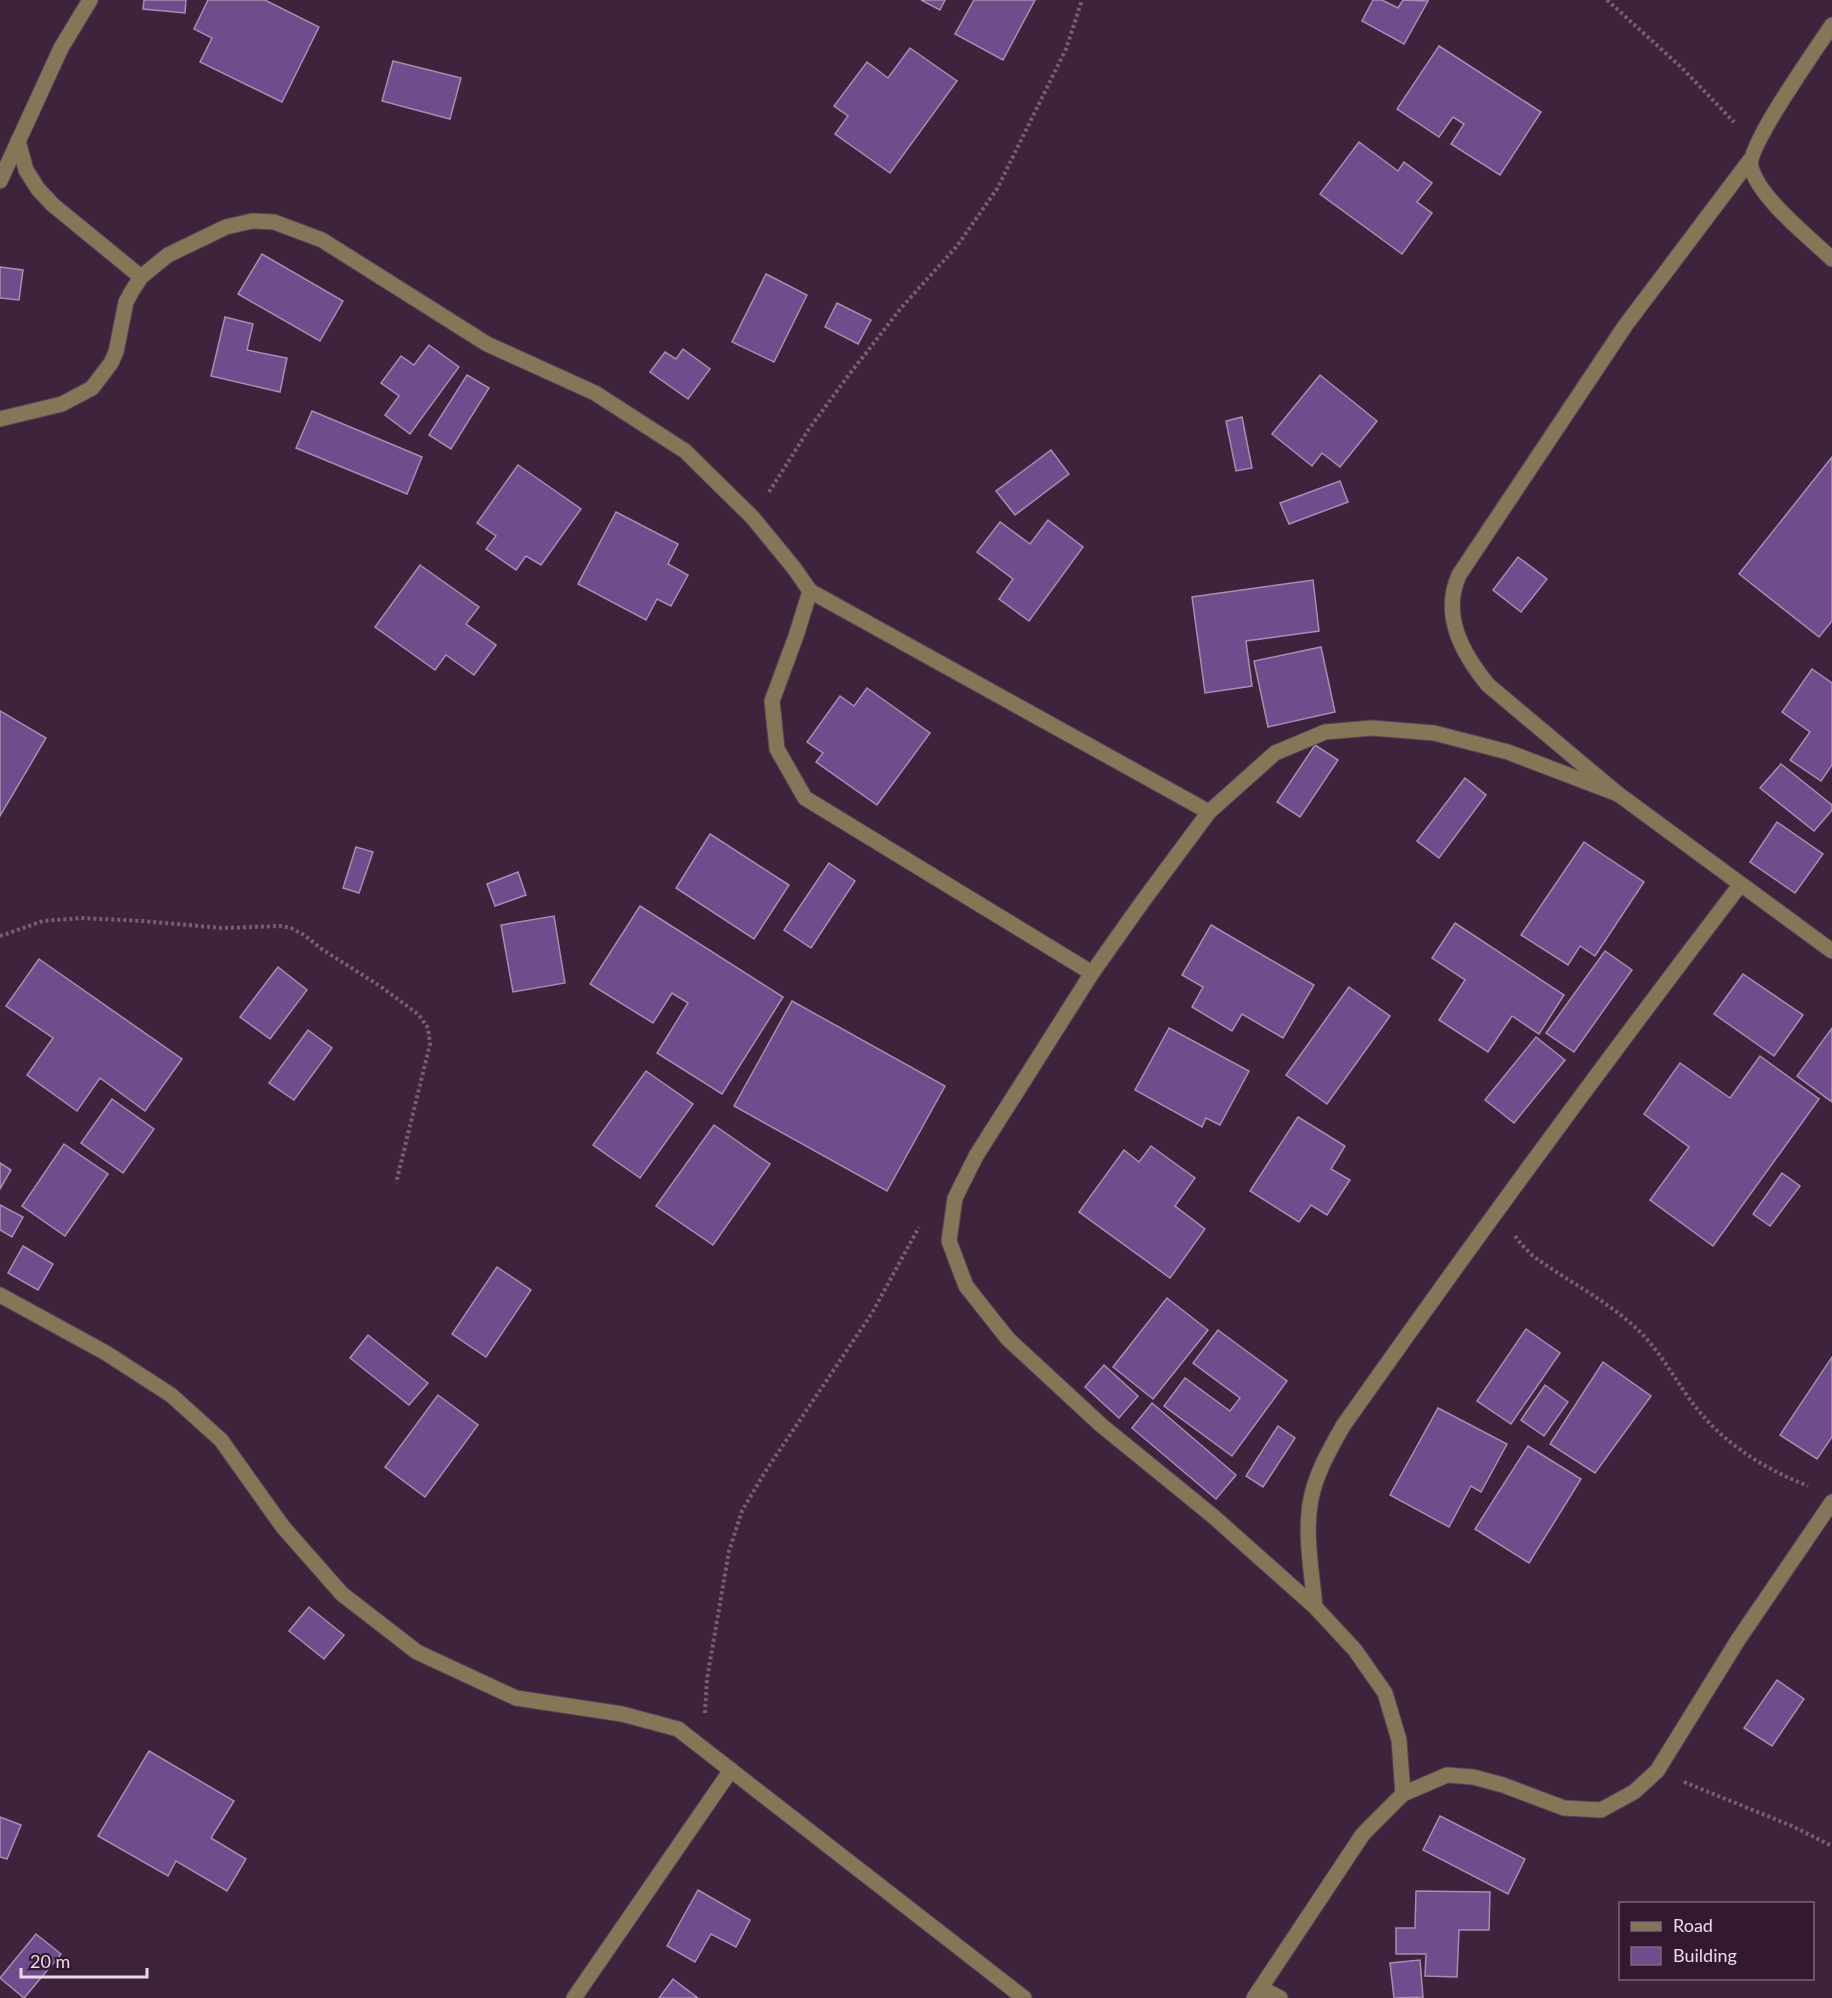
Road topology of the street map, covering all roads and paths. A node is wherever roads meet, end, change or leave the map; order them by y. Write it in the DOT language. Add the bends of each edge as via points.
graph roads {
  1 [pos="90,0"];
  2 [pos="1082,0"];
  3 [pos="1607,0"];
  4 [pos="1832,25"];
  5 [pos="18,141"];
  6 [pos="1756,144"];
  7 [pos="1750,160"];
  8 [pos="0,181"];
  9 [pos="1832,260"];
  10 [pos="141,277"];
  11 [pos="0,419"];
  12 [pos="753,518"];
  13 [pos="810,591"];
  14 [pos="1618,794"];
  15 [pos="1209,812"];
  16 [pos="1740,885"];
  17 [pos="0,936"];
  18 [pos="1832,951"];
  19 [pos="1092,973"];
  20 [pos="396,1183"];
  21 [pos="1502,1201"];
  22 [pos="922,1222"];
  23 [pos="0,1295"];
  24 [pos="1813,1488"];
  25 [pos="1832,1502"];
  26 [pos="1315,1607"];
  27 [pos="708,1753"];
  28 [pos="731,1770"];
  29 [pos="1657,1771"];
  30 [pos="1403,1794"];
  31 [pos="1832,1846"];
  32 [pos="1258,1993"];
  33 [pos="574,1998"];
  34 [pos="1024,1998"];
  35 [pos="1280,1998"];
  1 -- 5 [label="street" via="62,48"];
  2 -- 12 [label="path" via="1066,49 997,189 957,246 901,308 809,429"];
  3 -- 6 [label="path" via="1682,68"];
  4 -- 6 [label="street"];
  5 -- 8 [label="street"];
  5 -- 10 [label="street" via="26,170 38,189"];
  6 -- 7 [label="street"];
  7 -- 9 [label="street" via="1758,183 1771,200"];
  7 -- 14 [label="street" via="1625,327 1453,587 1453,623 1479,674"];
  10 -- 11 [label="street" via="126,302 116,352 92,388 62,404"];
  10 -- 12 [label="street" via="168,255 226,227 252,221 274,222 322,240 487,344 595,393 685,451"];
  12 -- 13 [label="street"];
  13 -- 15 [label="street"];
  13 -- 19 [label="street" via="772,701 777,749 805,798"];
  14 -- 15 [label="street" via="1508,752 1434,733 1372,729 1325,732 1275,753"];
  14 -- 16 [label="street"];
  15 -- 19 [label="street"];
  16 -- 18 [label="street"];
  16 -- 21 [label="street"];
  17 -- 20 [label="path" via="43,921 81,918 222,928 281,926 304,935 419,1015 428,1028 430,1044"];
  19 -- 26 [label="street" via="976,1156 955,1198 949,1241 966,1286 1008,1339 1101,1425 1214,1517"];
  21 -- 24 [label="path" via="1521,1244 1621,1314 1645,1337 1695,1406 1729,1442 1761,1464"];
  21 -- 26 [label="street" via="1343,1426 1322,1466 1311,1499 1309,1530"];
  22 -- 27 [label="path" via="872,1312 742,1511 729,1551 708,1679"];
  23 -- 27 [label="street" via="106,1353 171,1395 221,1440 284,1527 342,1594 417,1652 516,1698 622,1714 678,1729"];
  25 -- 29 [label="street" via="1738,1640"];
  26 -- 30 [label="street" via="1355,1650 1385,1693 1399,1740"];
  27 -- 28 [label="street"];
  28 -- 33 [label="street"];
  28 -- 34 [label="street"];
  29 -- 30 [label="street" via="1634,1792 1601,1810 1564,1808 1473,1777 1447,1775"];
  29 -- 31 [label="path"];
  30 -- 32 [label="street" via="1363,1834"];
  32 -- 35 [label="street"];
}
